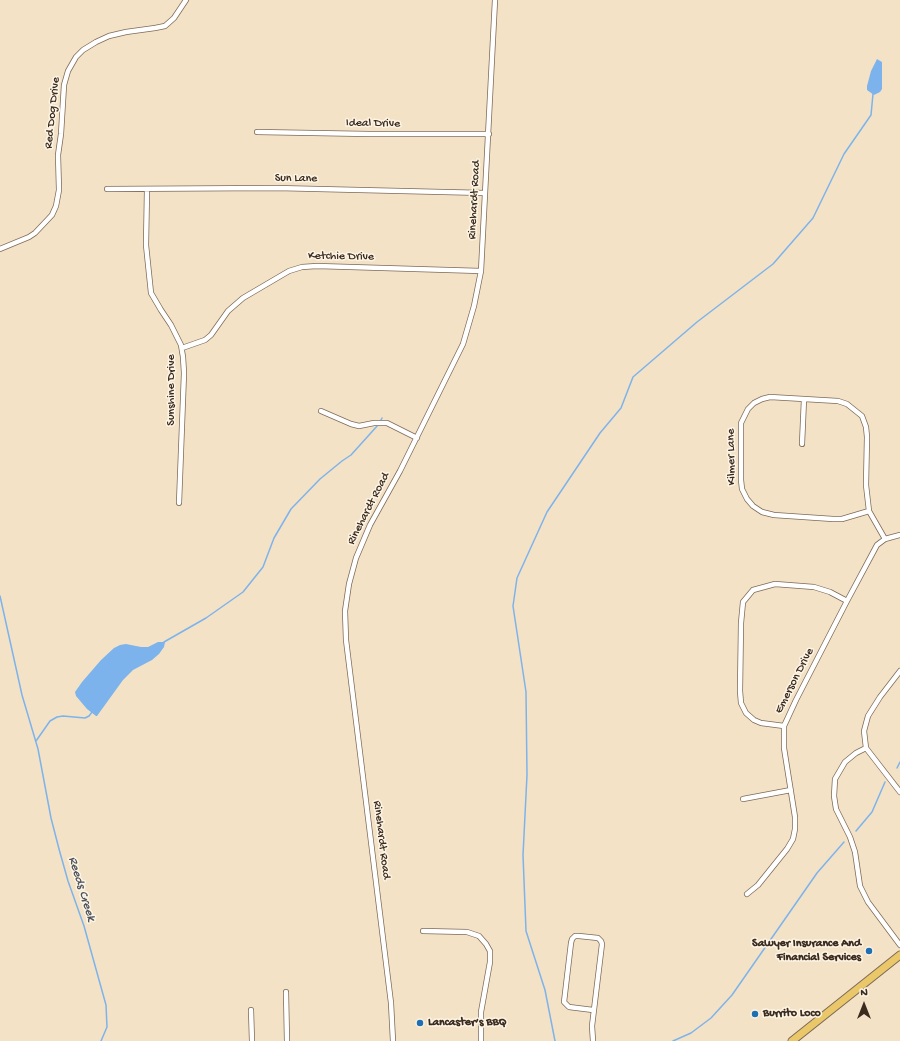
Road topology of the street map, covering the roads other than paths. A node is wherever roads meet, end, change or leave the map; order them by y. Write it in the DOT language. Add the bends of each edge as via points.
graph roads {
  1 [pos="186,0"];
  2 [pos="495,0"];
  3 [pos="257,132"];
  4 [pos="489,134"];
  5 [pos="107,189"];
  6 [pos="147,190"];
  7 [pos="485,193"];
  8 [pos="0,249"];
  9 [pos="481,271"];
  10 [pos="182,348"];
  11 [pos="804,399"];
  12 [pos="321,411"];
  13 [pos="417,438"];
  14 [pos="802,444"];
  15 [pos="179,503"];
  16 [pos="869,511"];
  17 [pos="900,535"];
  18 [pos="885,539"];
  19 [pos="847,601"];
  20 [pos="900,671"];
  21 [pos="784,726"];
  22 [pos="866,748"];
  23 [pos="791,790"];
  24 [pos="900,792"];
  25 [pos="743,799"];
  26 [pos="747,894"];
  27 [pos="422,930"];
  28 [pos="900,945"];
  29 [pos="900,956"];
  30 [pos="286,992"];
  31 [pos="250,1010"];
  32 [pos="593,1010"];
  33 [pos="252,1041"];
  34 [pos="287,1041"];
  35 [pos="393,1041"];
  36 [pos="481,1041"];
  37 [pos="592,1041"];
  38 [pos="792,1041"];
  1 -- 8 [label="street, Red Dog Drive" via="180,12 165,26 109,36 82,50 76,57 64,85 56,206 35,233"];
  2 -- 4 [label="street, Rinehardt Road"];
  3 -- 4 [label="street, Ideal Drive"];
  4 -- 7 [label="street, Rinehardt Road"];
  5 -- 6 [label="street, Sun Lane"];
  6 -- 7 [label="street, Sun Lane" via="276,188"];
  6 -- 10 [label="street, Sunshine Drive" via="146,245 151,293"];
  7 -- 9 [label="street, Rinehardt Road"];
  9 -- 10 [label="street, Ketchie Drive" via="302,267 289,271 243,298 228,311 205,340"];
  9 -- 13 [label="street, Rinehardt Road" via="463,344"];
  10 -- 15 [label="street, Sunshine Drive" via="184,374"];
  11 -- 14 [label="street"];
  11 -- 16 [label="street, Kilmer Lane" via="847,404 862,416 867,437 866,485"];
  11 -- 16 [label="street, Kilmer Lane" via="770,397 748,408 741,423 741,480 742,490 747,499 762,512 774,515 838,519"];
  12 -- 13 [label="street" via="359,426 387,423"];
  13 -- 35 [label="street, Rinehardt Road" via="370,525 356,558 348,584 345,611 346,640 391,1003"];
  16 -- 18 [label="street, Kilmer Lane"];
  17 -- 18 [label="street"];
  18 -- 19 [label="street, Emerson Drive" via="878,545"];
  19 -- 21 [label="street, Emerson Drive"];
  19 -- 21 [label="street" via="814,587 775,584 753,590 743,602 741,704 754,720"];
  20 -- 22 [label="street" via="868,716 864,731"];
  21 -- 23 [label="street, Emerson Drive" via="784,748"];
  22 -- 24 [label="street"];
  22 -- 28 [label="street" via="845,762 835,779 836,809 855,852 860,886 868,902"];
  23 -- 25 [label="street"];
  23 -- 26 [label="street, Emerson Drive" via="795,816 793,839 774,866"];
  27 -- 36 [label="street" via="467,932 483,939 490,951 480,1012"];
  29 -- 38 [label="main road"];
  30 -- 34 [label="street"];
  31 -- 33 [label="street"];
  32 -- 32 [label="street" via="602,944 598,938 575,936 571,943 564,1002 569,1007"];
  32 -- 37 [label="street"];
}
